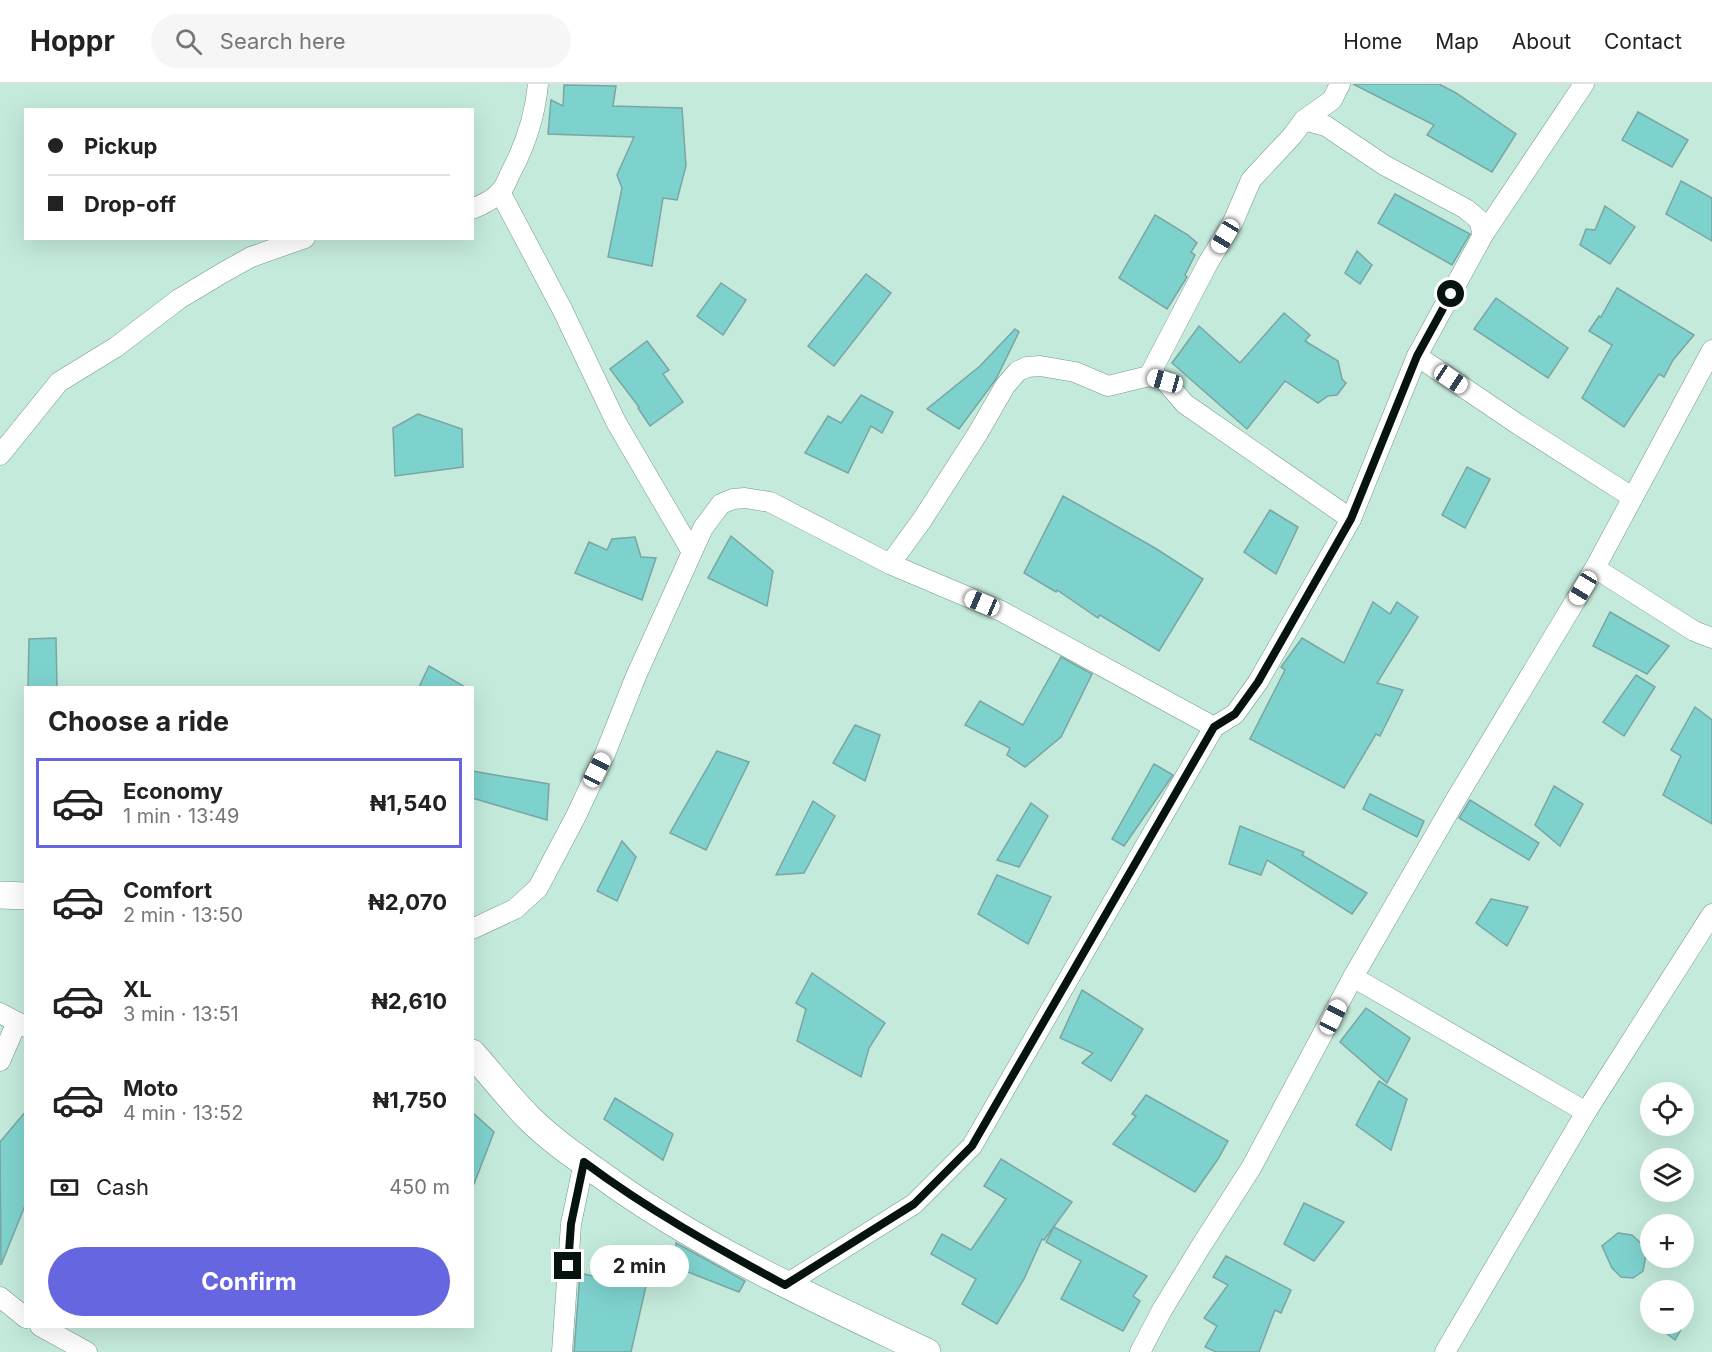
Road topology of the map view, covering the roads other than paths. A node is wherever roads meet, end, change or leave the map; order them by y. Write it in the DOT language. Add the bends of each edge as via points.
graph roads {
  1 [pos="538,84"];
  2 [pos="1340,84"];
  3 [pos="1584,84"];
  4 [pos="1304,120"];
  5 [pos="500,192"];
  6 [pos="474,208"];
  7 [pos="1483,234"];
  8 [pos="299,240"];
  9 [pos="1712,350"];
  10 [pos="1417,356"];
  11 [pos="1149,376"];
  12 [pos="0,455"];
  13 [pos="1632,497"];
  14 [pos="1351,519"];
  15 [pos="692,552"];
  16 [pos="890,564"];
  17 [pos="1595,568"];
  18 [pos="1712,638"];
  19 [pos="1214,727"];
  20 [pos="0,895"];
  21 [pos="24,896"];
  22 [pos="1712,915"];
  23 [pos="474,928"];
  24 [pos="1353,977"];
  25 [pos="14,1021"];
  26 [pos="474,1055"];
  27 [pos="0,1061"];
  28 [pos="1586,1112"];
  29 [pos="584,1162"];
  30 [pos="785,1285"];
  31 [pos="0,1297"];
  32 [pos="24,1316"];
  33 [pos="44,1328"];
  34 [pos="87,1352"];
  35 [pos="562,1352"];
  36 [pos="927,1352"];
  37 [pos="1140,1352"];
  38 [pos="1445,1352"];
  1 -- 5 [label="street" via="533,119 523,148"];
  2 -- 4 [label="street" via="1332,100"];
  3 -- 7 [label="street"];
  4 -- 7 [label="street" via="1326,126 1384,165 1457,203 1479,220"];
  4 -- 11 [label="street" via="1251,180 1233,222"];
  5 -- 6 [label="street"];
  5 -- 15 [label="street" via="616,422"];
  7 -- 10 [label="street"];
  8 -- 12 [label="street" via="251,257 224,272 59,382"];
  9 -- 13 [label="street"];
  10 -- 13 [label="street"];
  10 -- 14 [label="street"];
  11 -- 14 [label="street" via="1165,381 1185,404"];
  11 -- 16 [label="street" via="1108,386 1075,372 1040,366 1018,371"];
  13 -- 17 [label="street"];
  14 -- 19 [label="street" via="1258,682 1235,714"];
  15 -- 16 [label="street" via="721,504 745,498 770,502"];
  15 -- 23 [label="street" via="605,754 538,888 515,909"];
  16 -- 19 [label="street" via="1001,611"];
  17 -- 18 [label="street" via="1694,631"];
  17 -- 24 [label="street"];
  19 -- 30 [label="street" via="972,1146 914,1204"];
  20 -- 21 [label="street"];
  22 -- 28 [label="street"];
  24 -- 28 [label="street"];
  24 -- 37 [label="street" via="1251,1168 1195,1255"];
  25 -- 27 [label="street"];
  26 -- 29 [label="street" via="528,1117"];
  28 -- 38 [label="street"];
  29 -- 30 [label="street" via="630,1197"];
  29 -- 35 [label="street" via="571,1224"];
  30 -- 36 [label="street"];
  31 -- 32 [label="street"];
  33 -- 34 [label="street"];
}
